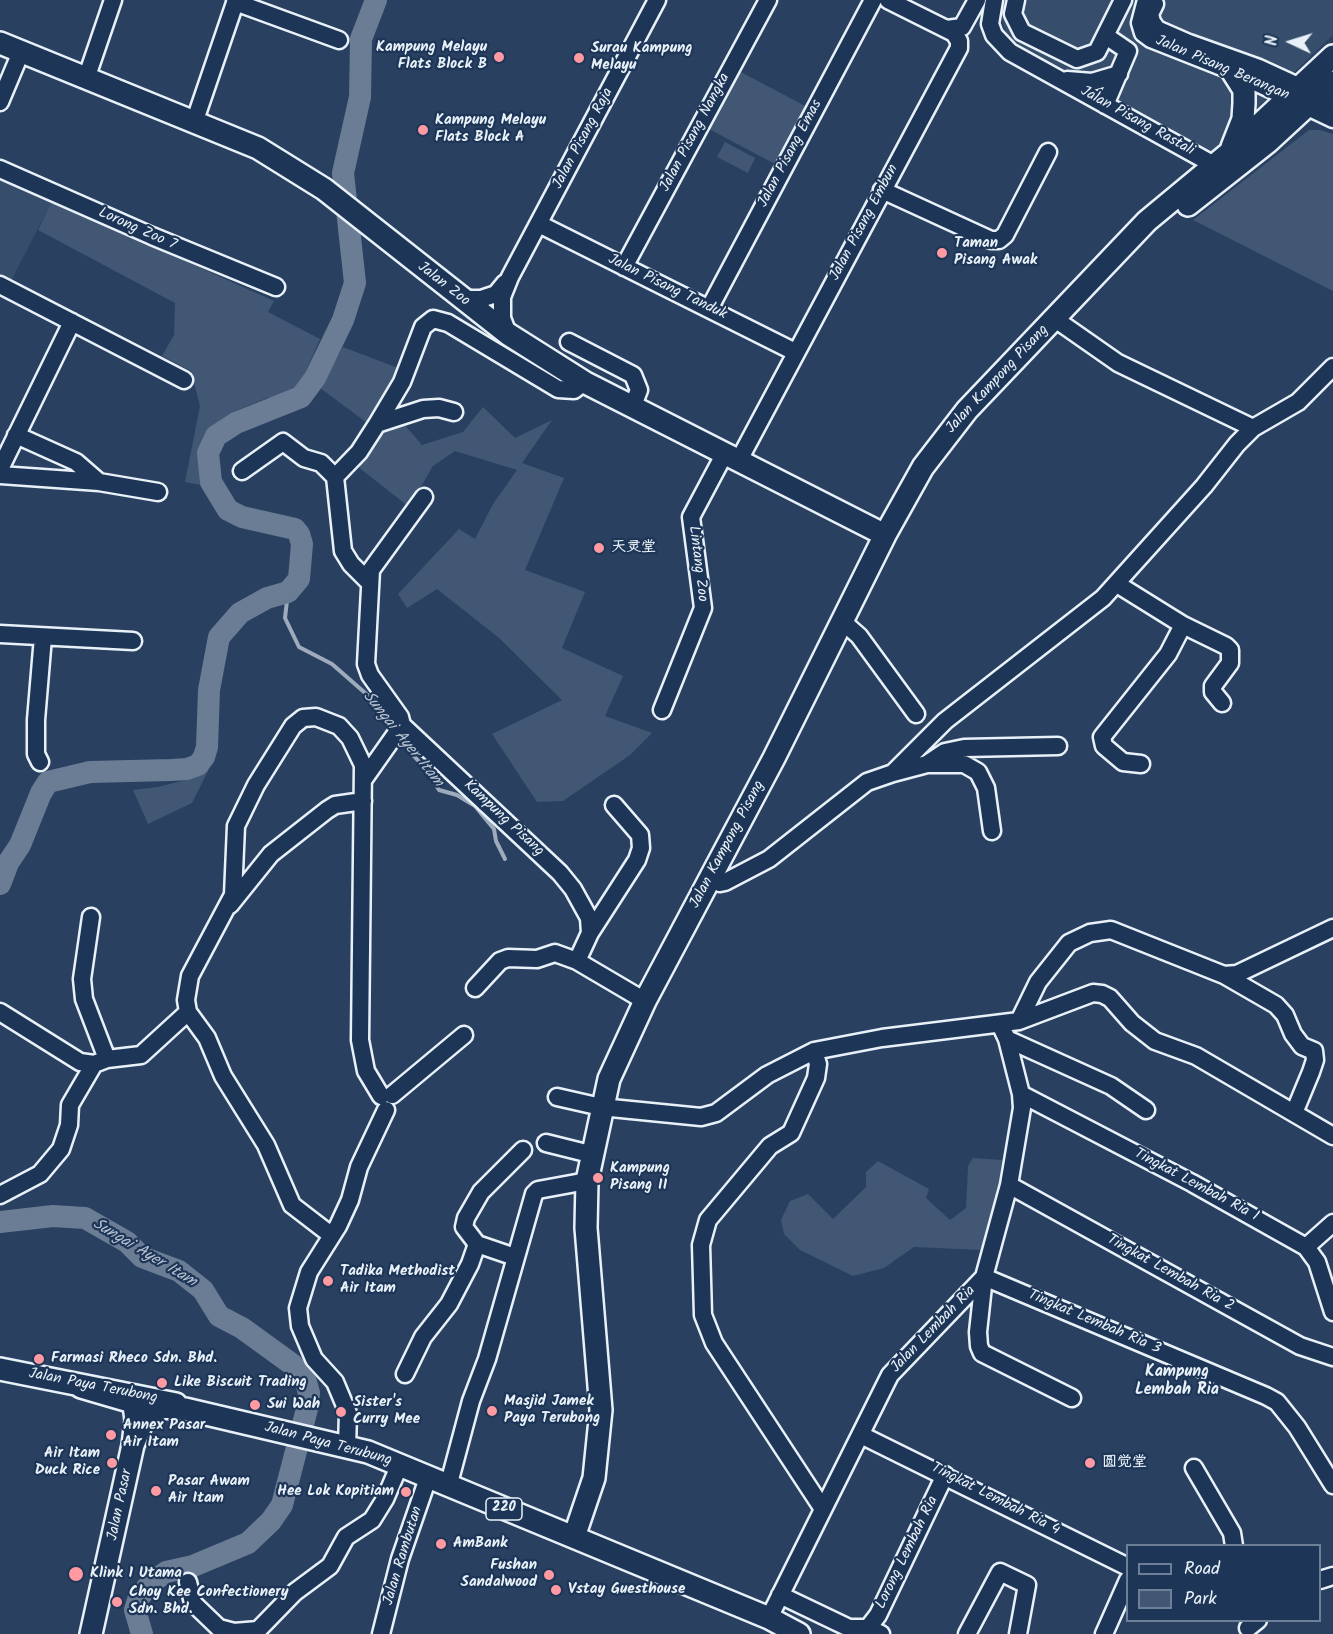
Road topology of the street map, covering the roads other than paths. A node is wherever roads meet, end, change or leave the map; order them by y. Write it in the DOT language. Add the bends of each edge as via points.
graph roads {
  1 [pos="113,0"];
  2 [pos="657,0"];
  3 [pos="768,0"];
  4 [pos="873,0"];
  5 [pos="888,0"];
  6 [pos="977,0"];
  7 [pos="984,0"];
  8 [pos="994,0"];
  9 [pos="1016,0"];
  10 [pos="1123,0"];
  11 [pos="1146,0"];
  12 [pos="1156,0"];
  13 [pos="236,1"];
  14 [pos="985,28"];
  15 [pos="947,29"];
  16 [pos="1106,36"];
  17 [pos="339,40"];
  18 [pos="0,43"];
  19 [pos="21,52"];
  20 [pos="1333,56"];
  21 [pos="1232,71"];
  22 [pos="1119,74"];
  23 [pos="1059,79"];
  24 [pos="86,80"];
  25 [pos="1313,95"];
  26 [pos="0,102"];
  27 [pos="1105,105"];
  28 [pos="1333,118"];
  29 [pos="194,123"];
  30 [pos="1048,152"];
  31 [pos="1222,159"];
  32 [pos="0,169"];
  33 [pos="882,190"];
  34 [pos="538,224"];
  35 [pos="1128,244"];
  36 [pos="624,267"];
  37 [pos="510,278"];
  38 [pos="0,285"];
  39 [pos="276,287"];
  40 [pos="462,299"];
  41 [pos="709,309"];
  42 [pos="1054,319"];
  43 [pos="72,322"];
  44 [pos="508,334"];
  45 [pos="569,342"];
  46 [pos="795,352"];
  47 [pos="1333,367"];
  48 [pos="184,380"];
  49 [pos="584,382"];
  50 [pos="632,408"];
  51 [pos="454,412"];
  52 [pos="377,424"];
  53 [pos="1253,428"];
  54 [pos="16,435"];
  55 [pos="732,457"];
  56 [pos="0,469"];
  57 [pos="242,471"];
  58 [pos="0,475"];
  59 [pos="335,477"];
  60 [pos="99,482"];
  61 [pos="910,490"];
  62 [pos="158,492"];
  63 [pos="424,497"];
  64 [pos="885,535"];
  65 [pos="369,582"];
  66 [pos="1116,584"];
  67 [pos="860,586"];
  68 [pos="842,621"];
  69 [pos="1184,625"];
  70 [pos="0,634"];
  71 [pos="43,637"];
  72 [pos="133,641"];
  73 [pos="1222,703"];
  74 [pos="662,710"];
  75 [pos="916,714"];
  76 [pos="398,733"];
  77 [pos="1058,746"];
  78 [pos="40,762"];
  79 [pos="927,764"];
  80 [pos="1141,764"];
  81 [pos="893,773"];
  82 [pos="364,779"];
  83 [pos="363,801"];
  84 [pos="614,805"];
  85 [pos="992,831"];
  86 [pos="710,878"];
  87 [pos="227,908"];
  88 [pos="91,917"];
  89 [pos="1333,928"];
  90 [pos="590,933"];
  91 [pos="577,961"];
  92 [pos="1224,975"];
  93 [pos="475,988"];
  94 [pos="645,1000"];
  95 [pos="0,1012"];
  96 [pos="188,1012"];
  97 [pos="1019,1021"];
  98 [pos="1004,1031"];
  99 [pos="464,1035"];
  100 [pos="814,1051"];
  101 [pos="101,1062"];
  102 [pos="1021,1094"];
  103 [pos="557,1097"];
  104 [pos="386,1100"];
  105 [pos="600,1107"];
  106 [pos="1146,1110"];
  107 [pos="1294,1113"];
  108 [pos="1333,1136"];
  109 [pos="546,1143"];
  110 [pos="523,1150"];
  111 [pos="590,1154"];
  112 [pos="587,1181"];
  113 [pos="1009,1185"];
  114 [pos="0,1195"];
  115 [pos="1333,1223"];
  116 [pos="331,1235"];
  117 [pos="477,1244"];
  118 [pos="1306,1247"];
  119 [pos="515,1257"];
  120 [pos="984,1277"];
  121 [pos="1333,1312"];
  122 [pos="1333,1357"];
  123 [pos="0,1369"];
  124 [pos="405,1374"];
  125 [pos="81,1387"];
  126 [pos="1072,1398"];
  127 [pos="184,1409"];
  128 [pos="861,1435"];
  129 [pos="133,1445"];
  130 [pos="347,1447"];
  131 [pos="400,1464"];
  132 [pos="1194,1468"];
  133 [pos="945,1475"];
  134 [pos="428,1478"];
  135 [pos="1333,1485"];
  136 [pos="448,1486"];
  137 [pos="823,1509"];
  138 [pos="574,1537"];
  139 [pos="1234,1544"];
  140 [pos="1126,1566"];
  141 [pos="188,1582"];
  142 [pos="1126,1584"];
  143 [pos="780,1595"];
  144 [pos="769,1618"];
  145 [pos="875,1631"];
  146 [pos="91,1634"];
  147 [pos="381,1634"];
  148 [pos="799,1634"];
  149 [pos="967,1634"];
  150 [pos="1018,1634"];
  151 [pos="1104,1634"];
  1 -- 24 [label="street"];
  2 -- 34 [label="street, Jalan Pisang Raja"];
  3 -- 36 [label="street, Jalan Pisang Nangka"];
  4 -- 41 [label="street, Jalan Pisang Emas"];
  5 -- 15 [label="street"];
  6 -- 15 [label="street" via="962,27"];
  7 -- 14 [label="street" via="978,17"];
  8 -- 14 [label="street"];
  9 -- 16 [label="street" via="1013,14 1022,32 1071,57 1094,55"];
  10 -- 16 [label="street"];
  11 -- 21 [label="street, Jalan Pisang Berangan" via="1140,23 1150,39"];
  12 -- 25 [label="street, Jalan Pisang Berangan" via="1150,14 1157,29"];
  13 -- 17 [label="street"];
  13 -- 29 [label="street"];
  14 -- 23 [label="street, Jalan Pisang Rastali" via="997,49"];
  15 -- 33 [label="street, Jalan Pisang Embun" via="958,37 958,48"];
  16 -- 22 [label="street" via="1127,48"];
  18 -- 19 [label="main road, Jalan Zoo"];
  19 -- 24 [label="main road, Jalan Zoo"];
  19 -- 26 [label="street"];
  20 -- 25 [label="main road, Jalan Kampong Pisang"];
  21 -- 25 [label="street, Jalan Pisang Berangan"];
  21 -- 31 [label="main road" via="1244,90 1243,119"];
  22 -- 23 [label="street, Jalan Pisang Rastali" via="1092,82"];
  22 -- 27 [label="street"];
  23 -- 27 [label="street, Jalan Pisang Rastali"];
  24 -- 29 [label="main road, Jalan Zoo"];
  25 -- 28 [label="street, Jalan Pisang Berangan"];
  25 -- 31 [label="main road, Jalan Kampong Pisang"];
  25 -- 35 [label="main road, Jalan Kampong Pisang" via="1268,142 1159,228"];
  27 -- 31 [label="street, Jalan Pisang Rastali"];
  29 -- 40 [label="main road, Jalan Zoo" via="258,148 324,189"];
  30 -- 33 [label="street" via="999,240 991,240"];
  31 -- 35 [label="main road, Jalan Kampong Pisang" via="1147,221"];
  32 -- 39 [label="street, Lorong Zoo 7"];
  33 -- 46 [label="street, Jalan Pisang Embun"];
  34 -- 36 [label="street, Jalan Pisang Tanduk"];
  34 -- 37 [label="street, Jalan Pisang Raja"];
  35 -- 42 [label="main road, Jalan Kampong Pisang"];
  36 -- 41 [label="street, Jalan Pisang Tanduk"];
  37 -- 40 [label="street, Jalan Pisang Raja" via="495,294"];
  37 -- 44 [label="street, Jalan Pisang Raja" via="502,297 502,318"];
  38 -- 43 [label="street"];
  40 -- 44 [label="main road, Jalan Zoo"];
  41 -- 46 [label="street, Jalan Pisang Tanduk"];
  42 -- 53 [label="street" via="1118,363"];
  42 -- 61 [label="main road, Jalan Kampong Pisang" via="968,410"];
  43 -- 48 [label="street"];
  43 -- 54 [label="street"];
  44 -- 49 [label="main road, Jalan Zoo"];
  45 -- 50 [label="street" via="633,375 639,390"];
  46 -- 55 [label="street, Jalan Pisang Embun"];
  47 -- 53 [label="street" via="1298,402"];
  49 -- 50 [label="main road, Jalan Zoo"];
  49 -- 52 [label="street" via="574,390 558,389 448,323 432,319 423,327 402,382"];
  50 -- 55 [label="main road, Jalan Zoo"];
  51 -- 52 [label="street" via="423,409"];
  52 -- 59 [label="street"];
  53 -- 66 [label="street"];
  54 -- 56 [label="street"];
  54 -- 60 [label="street" via="76,462"];
  55 -- 64 [label="main road, Jalan Zoo"];
  55 -- 74 [label="street, Lintang Zoo" via="692,517 702,608"];
  57 -- 59 [label="street" via="283,442 304,458 321,463"];
  58 -- 60 [label="street"];
  59 -- 65 [label="street" via="343,551"];
  60 -- 62 [label="street"];
  61 -- 64 [label="main road, Jalan Kampong Pisang"];
  61 -- 67 [label="main road" via="906,513 876,574"];
  63 -- 65 [label="street, Kampung Pisang" via="375,563"];
  64 -- 67 [label="main road, Jalan Kampong Pisang"];
  65 -- 76 [label="street, Kampung Pisang" via="366,664 400,717"];
  66 -- 69 [label="street"];
  66 -- 81 [label="street" via="945,722"];
  67 -- 68 [label="main road, Jalan Kampong Pisang"];
  68 -- 75 [label="street" via="859,636"];
  68 -- 86 [label="main road, Jalan Kampong Pisang"];
  69 -- 73 [label="street" via="1230,650 1230,663 1213,686"];
  69 -- 80 [label="street" via="1168,654 1102,737 1104,746 1123,762"];
  70 -- 71 [label="street"];
  71 -- 72 [label="street"];
  71 -- 78 [label="street" via="36,720 36,754"];
  76 -- 82 [label="street"];
  76 -- 90 [label="street, Kampung Pisang" via="560,873 585,908"];
  77 -- 79 [label="street" via="964,748 945,752"];
  79 -- 81 [label="street"];
  79 -- 85 [label="street" via="964,764 978,772 989,801"];
  81 -- 86 [label="street" via="867,782 769,859 725,882"];
  82 -- 83 [label="street"];
  82 -- 87 [label="street" via="357,750 339,726 316,717 298,721 256,785 236,826 233,895"];
  83 -- 87 [label="street" via="335,805 319,816 271,854"];
  83 -- 104 [label="street" via="360,1040 366,1071"];
  84 -- 90 [label="street" via="640,835 641,848"];
  86 -- 94 [label="main road, Jalan Kampong Pisang"];
  87 -- 96 [label="street" via="190,976"];
  88 -- 101 [label="street" via="82,979"];
  89 -- 92 [label="street" via="1238,974"];
  90 -- 91 [label="street"];
  91 -- 93 [label="street" via="555,953 537,959 507,958 490,969"];
  91 -- 94 [label="street"];
  92 -- 97 [label="street" via="1111,930 1090,933 1069,943 1038,982"];
  92 -- 107 [label="street" via="1276,1005 1298,1040 1314,1051 1313,1066"];
  94 -- 105 [label="main road, Jalan Kampong Pisang" via="615,1062"];
  95 -- 101 [label="street" via="80,1062"];
  96 -- 101 [label="street" via="141,1054"];
  96 -- 116 [label="street" via="207,1038 223,1076 266,1145 292,1205"];
  97 -- 98 [label="street"];
  97 -- 107 [label="street" via="1093,993 1102,994 1155,1041 1196,1056"];
  98 -- 100 [label="street" via="882,1038"];
  98 -- 102 [label="street, Jalan Lembah Ria"];
  98 -- 106 [label="street" via="1112,1086"];
  99 -- 104 [label="street"];
  100 -- 105 [label="street" via="767,1075 716,1113 701,1118"];
  100 -- 137 [label="street" via="818,1064 816,1078 791,1133 770,1146 708,1220 701,1245 703,1315 714,1343"];
  101 -- 114 [label="street" via="70,1105 69,1125 61,1149 40,1174"];
  102 -- 113 [label="street, Jalan Lembah Ria"];
  102 -- 118 [label="street, Tingkat Lembah Ria 1"];
  103 -- 105 [label="street"];
  104 -- 116 [label="street" via="350,1200"];
  105 -- 111 [label="main road, Jalan Kampong Pisang"];
  107 -- 108 [label="street"];
  109 -- 111 [label="street"];
  110 -- 117 [label="street" via="481,1192 464,1222"];
  111 -- 112 [label="main road, Jalan Kampong Pisang"];
  112 -- 119 [label="street" via="534,1194"];
  112 -- 138 [label="main road, Jalan Kampong Pisang" via="586,1228 601,1410 594,1478"];
  113 -- 120 [label="street, Jalan Lembah Ria"];
  113 -- 122 [label="street, Tingkat Lembah Ria 2" via="1300,1346"];
  115 -- 118 [label="street"];
  116 -- 130 [label="street" via="309,1272 298,1308 300,1326 314,1359 335,1383 348,1413"];
  117 -- 119 [label="street"];
  117 -- 124 [label="street" via="449,1304 423,1337"];
  118 -- 121 [label="street" via="1317,1262"];
  119 -- 136 [label="street"];
  120 -- 126 [label="street" via="978,1332 982,1353"];
  120 -- 128 [label="street, Jalan Lembah Ria" via="891,1375"];
  120 -- 135 [label="street, Tingkat Lembah Ria 3" via="1277,1402"];
  123 -- 125 [label="main road, Jalan Paya Terubong / 220"];
  125 -- 127 [label="main road, Jalan Paya Terubong / 220" via="173,1402"];
  125 -- 129 [label="main road, Jalan Pasar / 220" via="135,1405"];
  127 -- 129 [label="main road, Jalan Pasar" via="156,1409 144,1418"];
  127 -- 130 [label="main road, Jalan Paya Terubung / 220"];
  128 -- 133 [label="street, Tingkat Lembah Ria 4"];
  128 -- 137 [label="street, Jalan Lembah Ria"];
  129 -- 146 [label="main road, Jalan Pasar"];
  130 -- 131 [label="main road, Jalan Paya Terubung / 220"];
  131 -- 134 [label="main road, Jalan Paya Terubung / 220"];
  131 -- 141 [label="street" via="372,1520 346,1537 330,1566 295,1592 258,1630 234,1632 219,1628 193,1603"];
  132 -- 139 [label="street" via="1233,1533"];
  133 -- 140 [label="street, Tingkat Lembah Ria 4"];
  133 -- 145 [label="street, Lorong Lembah Ria" via="878,1615"];
  134 -- 136 [label="main road, Jalan Paya Terubung / 220"];
  134 -- 147 [label="street, Jalan Rambutan" via="400,1559"];
  136 -- 138 [label="main road, Jalan Paya Terubung / 220"];
  137 -- 143 [label="street, Jalan Lembah Ria"];
  138 -- 144 [label="main road, Jalan Paya Terubung / 220"];
  142 -- 151 [label="street"];
  143 -- 144 [label="street, Jalan Lembah Ria"];
  143 -- 145 [label="street" via="849,1628"];
  144 -- 148 [label="main road, Jalan Paya Terubung / 220"];
  149 -- 150 [label="street" via="1000,1572 1028,1585"];
}
